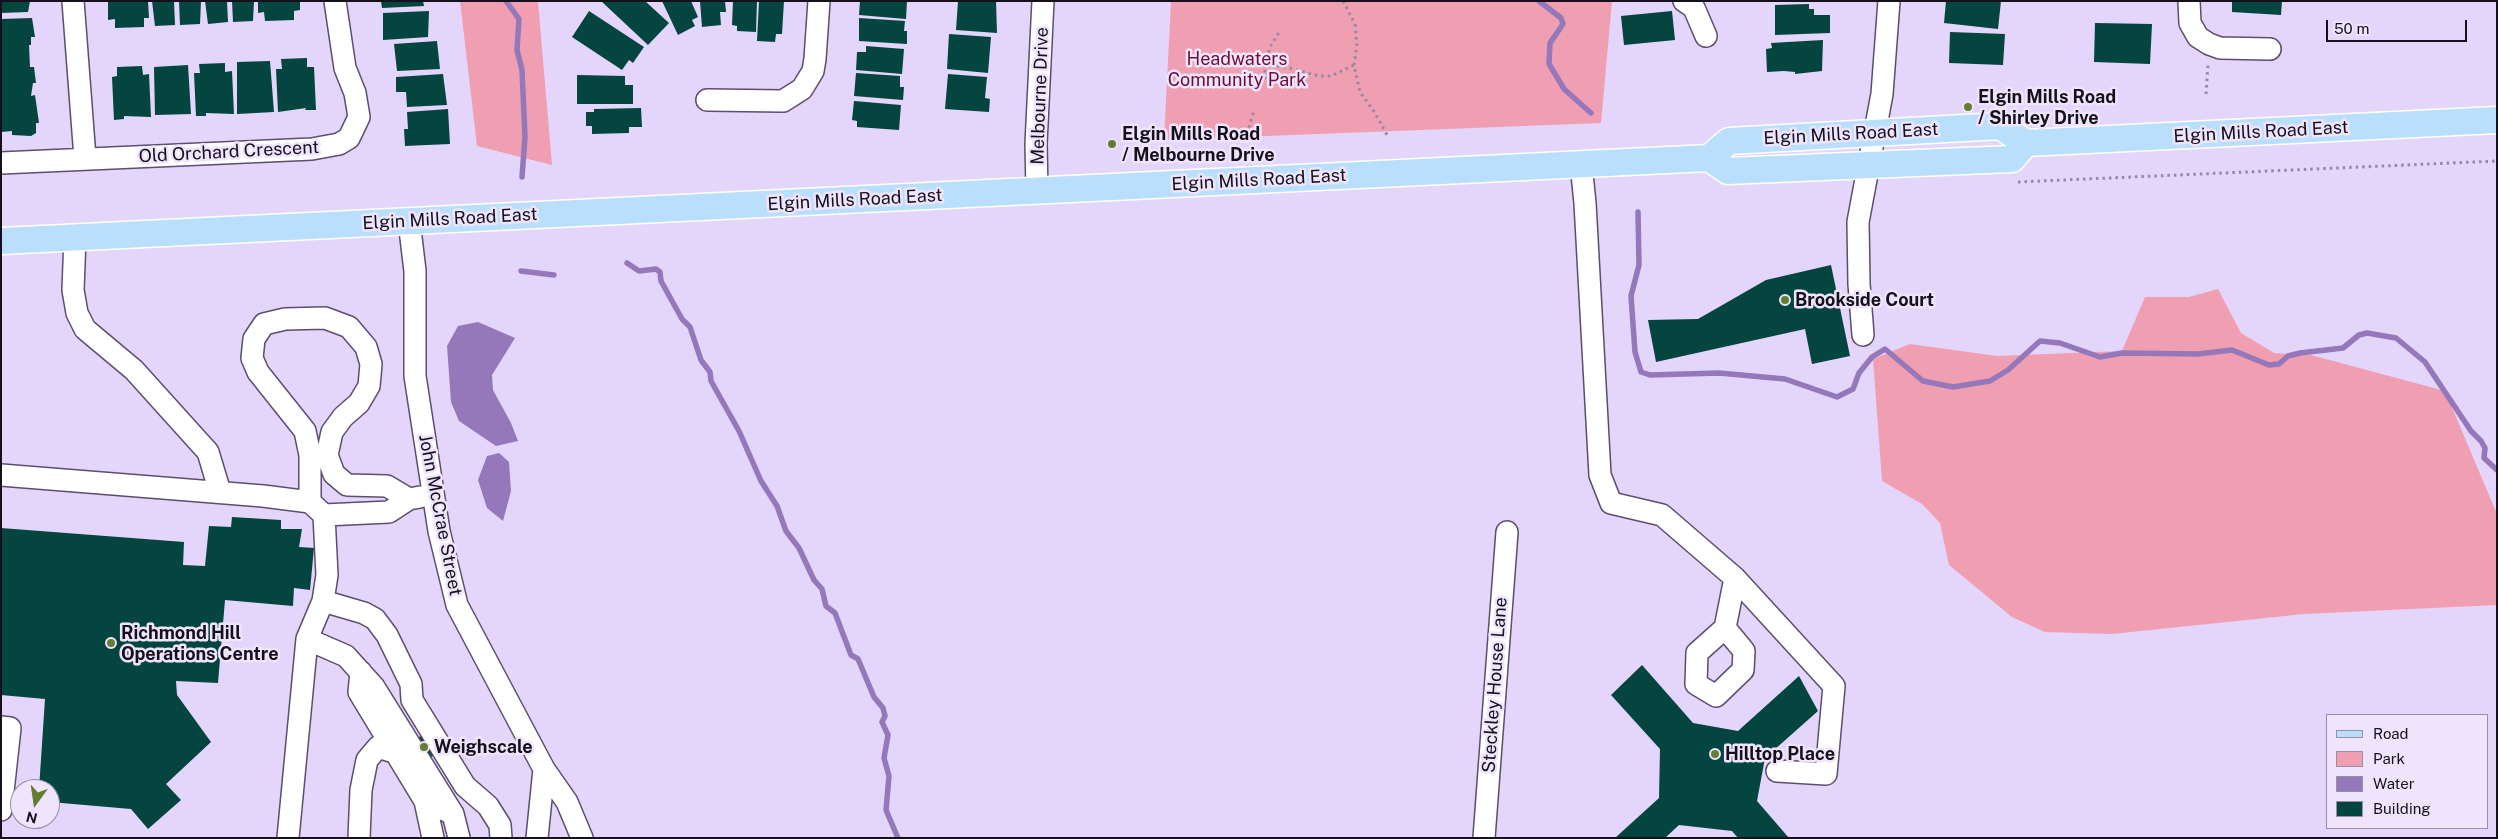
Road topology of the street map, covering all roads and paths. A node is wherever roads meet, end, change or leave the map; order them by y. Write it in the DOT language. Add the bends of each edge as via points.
graph roads {
  1 [pos="73,1"];
  2 [pos="334,1"];
  3 [pos="818,1"];
  4 [pos="1043,1"];
  5 [pos="1343,1"];
  6 [pos="1684,1"];
  7 [pos="1889,1"];
  8 [pos="2188,1"];
  9 [pos="1280,31"];
  10 [pos="1706,36"];
  11 [pos="2270,49"];
  12 [pos="2208,60"];
  13 [pos="1265,65"];
  14 [pos="1354,65"];
  15 [pos="1264,79"];
  16 [pos="2206,94"];
  17 [pos="707,100"];
  18 [pos="1254,111"];
  19 [pos="2497,120"];
  20 [pos="1876,133"];
  21 [pos="1387,134"];
  22 [pos="1245,140"];
  23 [pos="2026,143"];
  24 [pos="85,158"];
  25 [pos="1708,158"];
  26 [pos="2497,160"];
  27 [pos="1,163"];
  28 [pos="1581,164"];
  29 [pos="1870,165"];
  30 [pos="2012,182"];
  31 [pos="1037,191"];
  32 [pos="409,221"];
  33 [pos="75,237"];
  34 [pos="1,241"];
  35 [pos="1863,335"];
  36 [pos="1,475"];
  37 [pos="220,492"];
  38 [pos="433,494"];
  39 [pos="409,499"];
  40 [pos="317,508"];
  41 [pos="1507,532"];
  42 [pos="1735,578"];
  43 [pos="323,601"];
  44 [pos="1725,628"];
  45 [pos="307,639"];
  46 [pos="361,672"];
  47 [pos="1,727"];
  48 [pos="397,753"];
  49 [pos="544,769"];
  50 [pos="1777,771"];
  51 [pos="425,801"];
  52 [pos="1,810"];
  53 [pos="453,814"];
  54 [pos="288,838"];
  55 [pos="359,838"];
  56 [pos="433,838"];
  57 [pos="459,838"];
  58 [pos="501,838"];
  59 [pos="537,838"];
  60 [pos="582,838"];
  61 [pos="1484,838"];
  1 -- 24 [label="street"];
  2 -- 24 [label="street, Old Orchard Crescent" via="345,68 359,117 349,138 319,149"];
  3 -- 17 [label="street" via="813,71 802,89 783,101"];
  4 -- 31 [label="street, Melbourne Drive" via="1036,134"];
  5 -- 14 [label="path" via="1356,24"];
  6 -- 10 [label="street" via="1694,8"];
  7 -- 20 [label="street"];
  8 -- 11 [label="street" via="2190,23 2198,37 2209,44 2220,48"];
  9 -- 13 [label="path" via="1270,47"];
  12 -- 16 [label="path"];
  13 -- 14 [label="path" via="1331,76"];
  13 -- 15 [label="path"];
  14 -- 21 [label="path" via="1360,92"];
  18 -- 22 [label="path"];
  19 -- 23 [label="main road, Elgin Mills Road East"];
  20 -- 23 [label="main road, Elgin Mills Road East" via="2000,126"];
  20 -- 25 [label="main road, Elgin Mills Road East" via="1729,141"];
  20 -- 29 [label="street"];
  23 -- 29 [label="main road, Elgin Mills Road East" via="2012,159"];
  24 -- 27 [label="street, Old Orchard Crescent"];
  25 -- 28 [label="main road, Elgin Mills Road East"];
  25 -- 29 [label="main road, Elgin Mills Road East" via="1728,171"];
  26 -- 30 [label="path"];
  28 -- 31 [label="main road, Elgin Mills Road East"];
  28 -- 42 [label="street" via="1600,475 1611,503 1662,516"];
  29 -- 35 [label="street" via="1858,222"];
  31 -- 32 [label="main road, Elgin Mills Road East"];
  32 -- 33 [label="main road, Elgin Mills Road East"];
  32 -- 38 [label="street, John McCrae Street" via="415,271 415,376"];
  33 -- 34 [label="main road, Elgin Mills Road East"];
  33 -- 37 [label="street" via="73,290 77,313 85,329 134,370 208,452"];
  36 -- 37 [label="street"];
  37 -- 40 [label="street"];
  38 -- 39 [label="street"];
  38 -- 49 [label="street, John McCrae Street" via="457,605"];
  39 -- 40 [label="street" via="389,512"];
  39 -- 40 [label="street" via="387,486 347,486 334,474 327,455 332,432 359,403 369,386 371,364 366,347 349,327 325,318 285,319 264,324 254,339 252,358 258,372 305,431"];
  40 -- 43 [label="street" via="327,575"];
  41 -- 61 [label="street, Steckley House Lane"];
  42 -- 44 [label="street"];
  42 -- 50 [label="street" via="1834,686 1826,774"];
  43 -- 45 [label="street"];
  43 -- 58 [label="street" via="364,613 374,619 387,635 411,684 425,693 477,778 500,825"];
  45 -- 46 [label="street" via="346,656"];
  45 -- 54 [label="street"];
  46 -- 48 [label="street" via="359,692"];
  46 -- 53 [label="street" via="374,687"];
  47 -- 52 [label="street" via="10,728"];
  48 -- 51 [label="street"];
  48 -- 55 [label="street" via="378,747 367,760 361,790"];
  49 -- 59 [label="street"];
  49 -- 60 [label="street, John McCrae Street" via="567,802"];
  51 -- 53 [label="street"];
  51 -- 56 [label="street"];
  53 -- 57 [label="street"];
}
